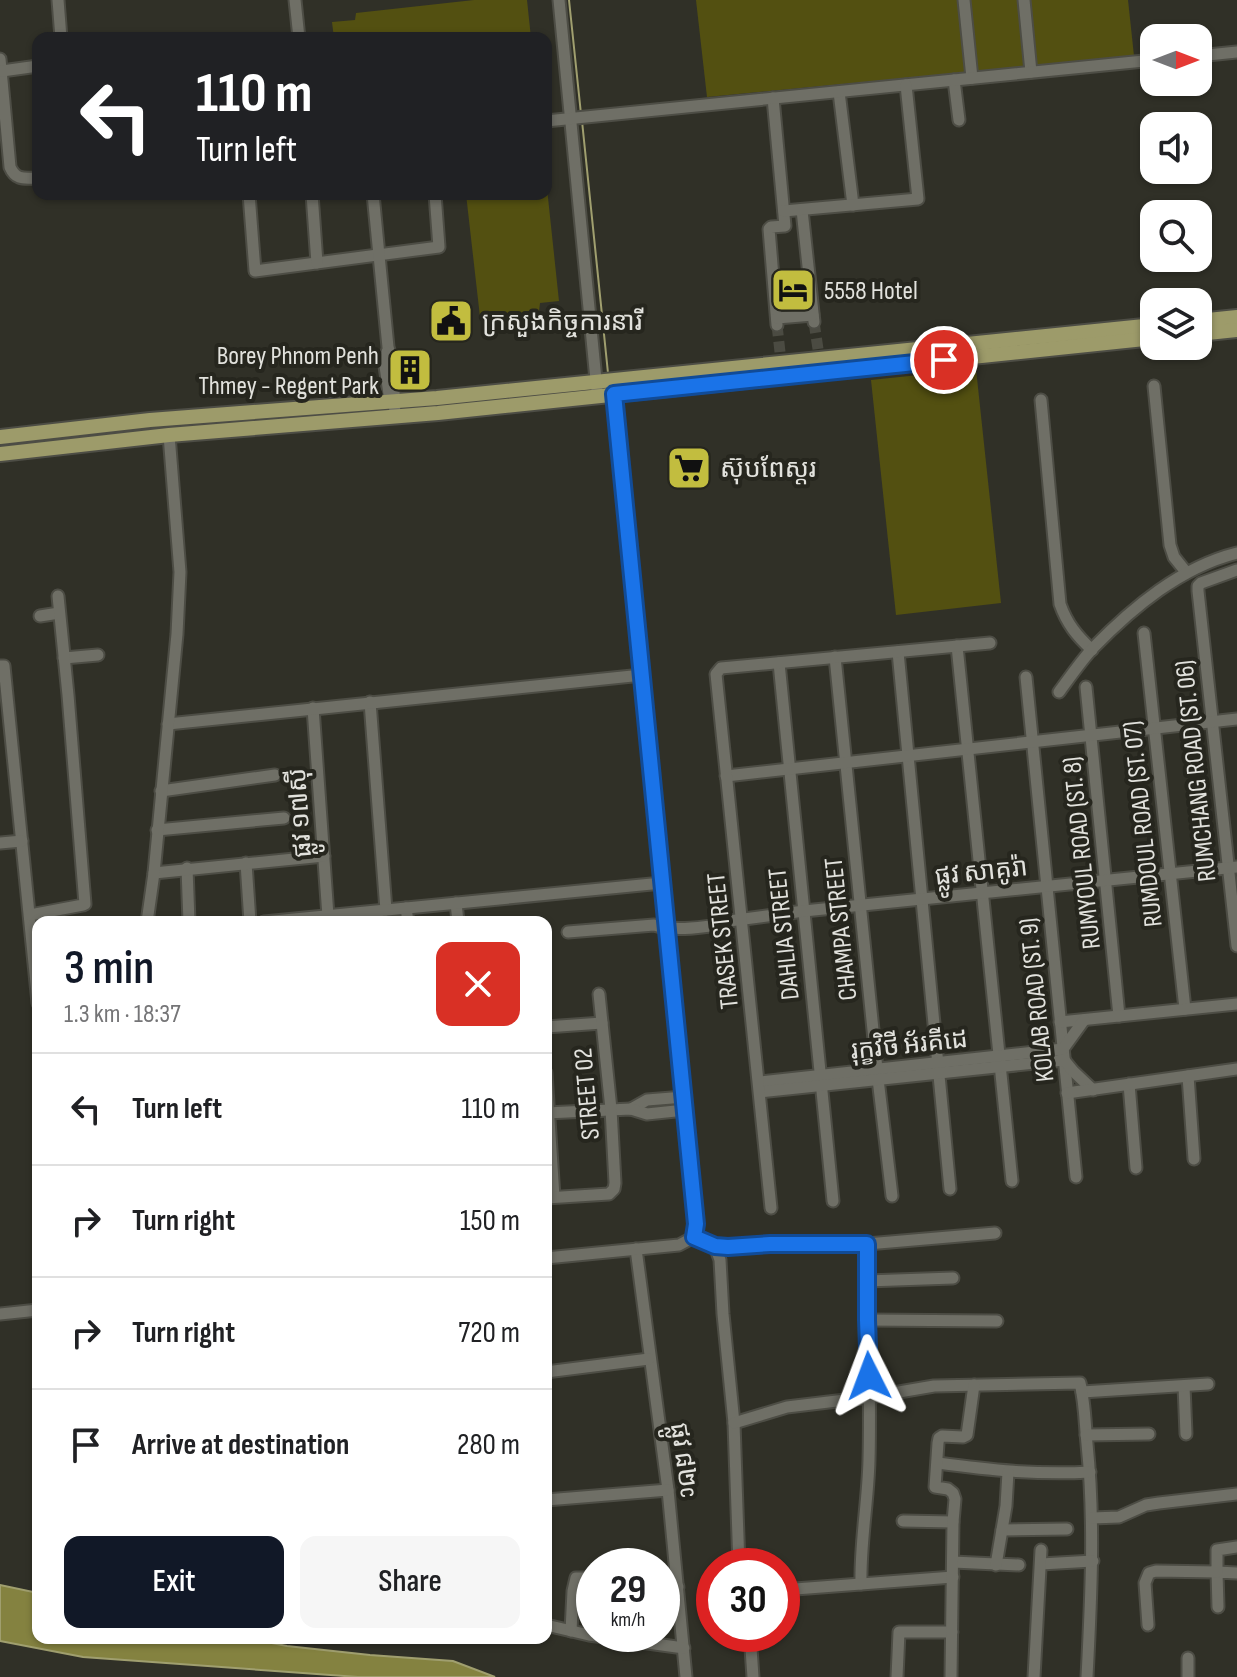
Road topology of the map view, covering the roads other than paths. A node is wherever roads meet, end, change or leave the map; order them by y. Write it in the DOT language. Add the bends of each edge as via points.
graph roads {
  1 [pos="58,0"];
  2 [pos="295,0"];
  3 [pos="559,0"];
  4 [pos="964,0"];
  5 [pos="1024,0"];
  6 [pos="61,32"];
  7 [pos="298,32"];
  8 [pos="1237,52"];
  9 [pos="1212,55"];
  10 [pos="1140,61"];
  11 [pos="1,65"];
  12 [pos="32,66"];
  13 [pos="1031,72"];
  14 [pos="972,78"];
  15 [pos="954,80"];
  16 [pos="906,85"];
  17 [pos="839,92"];
  18 [pos="773,98"];
  19 [pos="570,119"];
  20 [pos="552,120"];
  21 [pos="959,120"];
  22 [pos="32,178"];
  23 [pos="249,200"];
  24 [pos="312,200"];
  25 [pos="374,200"];
  26 [pos="435,200"];
  27 [pos="853,205"];
  28 [pos="802,210"];
  29 [pos="784,211"];
  30 [pos="804,224"];
  31 [pos="785,226"];
  32 [pos="379,255"];
  33 [pos="317,263"];
  34 [pos="1237,317"];
  35 [pos="1212,320"];
  36 [pos="1140,326"];
  37 [pos="1237,330"];
  38 [pos="1212,333"];
  39 [pos="1140,339"];
  40 [pos="819,360"];
  41 [pos="1154,386"];
  42 [pos="613,387"];
  43 [pos="596,389"];
  44 [pos="1041,400"];
  45 [pos="394,409"];
  46 [pos="169,435"];
  47 [pos="0,437"];
  48 [pos="0,454"];
  49 [pos="1237,553"];
  50 [pos="1237,570"];
  51 [pos="1186,572"];
  52 [pos="58,596"];
  53 [pos="59,613"];
  54 [pos="40,616"];
  55 [pos="1144,633"];
  56 [pos="990,643"];
  57 [pos="957,646"];
  58 [pos="1092,650"];
  59 [pos="898,652"];
  60 [pos="98,655"];
  61 [pos="835,657"];
  62 [pos="64,658"];
  63 [pos="779,663"];
  64 [pos="0,666"];
  65 [pos="642,675"];
  66 [pos="1026,677"];
  67 [pos="1086,687"];
  68 [pos="1059,692"];
  69 [pos="370,702"];
  70 [pos="313,708"];
  71 [pos="1237,719"];
  72 [pos="1212,722"];
  73 [pos="168,724"];
  74 [pos="1154,729"];
  75 [pos="1091,735"];
  76 [pos="1033,742"];
  77 [pos="968,749"];
  78 [pos="909,756"];
  79 [pos="845,763"];
  80 [pos="789,769"];
  81 [pos="275,775"];
  82 [pos="726,776"];
  83 [pos="161,791"];
  84 [pos="284,818"];
  85 [pos="157,830"];
  86 [pos="22,841"];
  87 [pos="0,843"];
  88 [pos="324,856"];
  89 [pos="246,863"];
  90 [pos="1233,867"];
  91 [pos="187,868"];
  92 [pos="154,873"];
  93 [pos="1170,873"];
  94 [pos="1105,880"];
  95 [pos="662,883"];
  96 [pos="1047,886"];
  97 [pos="984,892"];
  98 [pos="922,899"];
  99 [pos="456,903"];
  100 [pos="860,905"];
  101 [pos="406,908"];
  102 [pos="804,911"];
  103 [pos="382,914"];
  104 [pos="30,915"];
  105 [pos="148,916"];
  106 [pos="189,916"];
  107 [pos="250,916"];
  108 [pos="324,916"];
  109 [pos="353,916"];
  110 [pos="407,916"];
  111 [pos="457,916"];
  112 [pos="735,920"];
  113 [pos="678,928"];
  114 [pos="568,932"];
  115 [pos="32,937"];
  116 [pos="1237,946"];
  117 [pos="599,994"];
  118 [pos="1237,1004"];
  119 [pos="1185,1009"];
  120 [pos="1119,1016"];
  121 [pos="1084,1020"];
  122 [pos="1060,1022"];
  123 [pos="602,1023"];
  124 [pos="552,1027"];
  125 [pos="1064,1054"];
  126 [pos="1000,1061"];
  127 [pos="938,1068"];
  128 [pos="1237,1069"];
  129 [pos="877,1074"];
  130 [pos="1188,1076"];
  131 [pos="819,1081"];
  132 [pos="1129,1084"];
  133 [pos="759,1087"];
  134 [pos="1093,1090"];
  135 [pos="1067,1093"];
  136 [pos="684,1097"];
  137 [pos="611,1109"];
  138 [pos="631,1109"];
  139 [pos="685,1110"];
  140 [pos="552,1113"];
  141 [pos="1194,1159"];
  142 [pos="1136,1168"];
  143 [pos="1076,1177"];
  144 [pos="1012,1181"];
  145 [pos="950,1189"];
  146 [pos="892,1196"];
  147 [pos="552,1198"];
  148 [pos="833,1201"];
  149 [pos="771,1208"];
  150 [pos="995,1233"];
  151 [pos="694,1237"];
  152 [pos="867,1244"];
  153 [pos="715,1246"];
  154 [pos="636,1249"];
  155 [pos="552,1257"];
  156 [pos="953,1278"];
  157 [pos="867,1281"];
  158 [pos="32,1311"];
  159 [pos="0,1314"];
  160 [pos="867,1320"];
  161 [pos="997,1321"];
  162 [pos="649,1359"];
  163 [pos="552,1371"];
  164 [pos="1208,1384"];
  165 [pos="974,1385"];
  166 [pos="1184,1386"];
  167 [pos="1082,1392"];
  168 [pos="870,1397"];
  169 [pos="734,1423"];
  170 [pos="1149,1434"];
  171 [pos="1186,1434"];
  172 [pos="1086,1435"];
  173 [pos="938,1463"];
  174 [pos="1008,1472"];
  175 [pos="1090,1472"];
  176 [pos="668,1490"];
  177 [pos="1237,1494"];
  178 [pos="552,1500"];
  179 [pos="1092,1518"];
  180 [pos="903,1521"];
  181 [pos="953,1522"];
  182 [pos="1067,1529"];
  183 [pos="1002,1530"];
  184 [pos="1237,1547"];
  185 [pos="674,1548"];
  186 [pos="738,1548"];
  187 [pos="1041,1550"];
  188 [pos="1093,1561"];
  189 [pos="953,1562"];
  190 [pos="1041,1564"];
  191 [pos="996,1565"];
  192 [pos="1019,1565"];
  193 [pos="1217,1572"];
  194 [pos="1237,1573"];
  195 [pos="953,1577"];
  196 [pos="576,1578"];
  197 [pos="861,1584"];
  198 [pos="800,1589"];
  199 [pos="680,1607"];
  200 [pos="1218,1607"];
  201 [pos="1148,1625"];
  202 [pos="552,1626"];
  203 [pos="571,1631"];
  204 [pos="952,1632"];
  205 [pos="684,1648"];
  206 [pos="751,1652"];
  207 [pos="1188,1658"];
  208 [pos="686,1677"];
  209 [pos="753,1677"];
  210 [pos="897,1677"];
  211 [pos="951,1677"];
  212 [pos="1034,1677"];
  213 [pos="1087,1677"];
  214 [pos="1188,1677"];
  1 -- 6 [label="street"];
  2 -- 7 [label="street"];
  3 -- 19 [label="street"];
  4 -- 14 [label="street"];
  5 -- 13 [label="street"];
  8 -- 9 [label="street"];
  10 -- 13 [label="street"];
  11 -- 12 [label="street"];
  11 -- 22 [label="street" via="10,167 19,178"];
  13 -- 14 [label="street"];
  14 -- 15 [label="street"];
  15 -- 16 [label="street"];
  15 -- 21 [label="street"];
  16 -- 17 [label="street"];
  16 -- 27 [label="street" via="918,199"];
  17 -- 18 [label="street"];
  17 -- 27 [label="street"];
  18 -- 19 [label="street"];
  18 -- 29 [label="street"];
  19 -- 20 [label="street"];
  19 -- 43 [label="street"];
  23 -- 33 [label="street" via="255,271"];
  24 -- 33 [label="street"];
  25 -- 32 [label="street"];
  26 -- 32 [label="street" via="439,247"];
  27 -- 28 [label="street"];
  28 -- 29 [label="street"];
  28 -- 30 [label="street"];
  29 -- 31 [label="street"];
  30 -- 31 [label="street"];
  30 -- 31 [label="street" via="814,319 777,322 769,229"];
  32 -- 33 [label="street"];
  32 -- 45 [label="street"];
  34 -- 35 [label="main road"];
  36 -- 40 [label="main road"];
  37 -- 38 [label="main road"];
  39 -- 40 [label="main road"];
  40 -- 42 [label="main road"];
  40 -- 42 [label="main road" via="781,357"];
  41 -- 51 [label="street" via="1170,545"];
  42 -- 43 [label="main road"];
  42 -- 65 [label="street"];
  43 -- 45 [label="main road"];
  44 -- 58 [label="street" via="1060,604 1066,621"];
  45 -- 46 [label="main road"];
  45 -- 47 [label="main road" via="150,420"];
  46 -- 48 [label="main road"];
  46 -- 73 [label="street" via="180,572"];
  49 -- 51 [label="street"];
  50 -- 72 [label="street, RUMCHANG ROAD (ST. 06)" via="1198,586"];
  51 -- 58 [label="street"];
  52 -- 53 [label="street"];
  53 -- 54 [label="street"];
  53 -- 62 [label="street"];
  55 -- 74 [label="street, RUMDOUL ROAD (ST. 07)"];
  56 -- 57 [label="street"];
  57 -- 59 [label="street"];
  57 -- 77 [label="street"];
  58 -- 68 [label="street"];
  59 -- 61 [label="street"];
  59 -- 78 [label="street"];
  60 -- 62 [label="street"];
  61 -- 63 [label="street"];
  61 -- 79 [label="street, CHAMPA STREET"];
  62 -- 104 [label="street" via="85,904"];
  63 -- 80 [label="street, DAHLIA STREET"];
  63 -- 82 [label="street, TRASEK STREET" via="721,668 716,674"];
  64 -- 86 [label="street"];
  65 -- 69 [label="street"];
  65 -- 95 [label="street"];
  66 -- 76 [label="street, KOLAB ROAD (ST. 9)"];
  67 -- 75 [label="street, RUMYOUL ROAD (ST. 8)"];
  69 -- 70 [label="street"];
  69 -- 103 [label="street"];
  70 -- 73 [label="street"];
  70 -- 88 [label="street, ផ្លូវ ១៧ស៊ី"];
  71 -- 72 [label="street"];
  72 -- 74 [label="street"];
  72 -- 90 [label="street, RUMCHANG ROAD (ST. 06)"];
  73 -- 83 [label="street"];
  74 -- 75 [label="street"];
  74 -- 93 [label="street, RUMDOUL ROAD (ST. 07)"];
  75 -- 76 [label="street"];
  75 -- 94 [label="street, RUMYOUL ROAD (ST. 8)"];
  76 -- 77 [label="street"];
  76 -- 96 [label="street, KOLAB ROAD (ST. 9)"];
  77 -- 78 [label="street"];
  77 -- 97 [label="street"];
  78 -- 79 [label="street"];
  78 -- 98 [label="street"];
  79 -- 80 [label="street"];
  79 -- 100 [label="street, CHAMPA STREET"];
  80 -- 82 [label="street"];
  80 -- 102 [label="street, DAHLIA STREET"];
  81 -- 83 [label="street"];
  82 -- 112 [label="street, TRASEK STREET"];
  83 -- 85 [label="street"];
  84 -- 85 [label="street"];
  85 -- 92 [label="street"];
  86 -- 87 [label="street"];
  86 -- 104 [label="street"];
  88 -- 89 [label="street"];
  88 -- 108 [label="street, ផ្លូវ ១៧ស៊ី"];
  89 -- 91 [label="street"];
  89 -- 107 [label="street"];
  90 -- 93 [label="street, ផ្លូវ សាគូរ៉ា"];
  90 -- 116 [label="street, RUMCHANG ROAD (ST. 06)"];
  91 -- 92 [label="street"];
  91 -- 106 [label="street"];
  92 -- 105 [label="street"];
  93 -- 94 [label="street, ផ្លូវ សាគូរ៉ា"];
  93 -- 119 [label="street, RUMDOUL ROAD (ST. 07)"];
  94 -- 96 [label="street, ផ្លូវ សាគូរ៉ា"];
  94 -- 120 [label="street, RUMYOUL ROAD (ST. 8)"];
  95 -- 99 [label="street"];
  95 -- 113 [label="street"];
  96 -- 97 [label="street, ផ្លូវ សាគូរ៉ា"];
  96 -- 122 [label="street, KOLAB ROAD (ST. 9)"];
  97 -- 98 [label="street, ផ្លូវ សាគូរ៉ា"];
  97 -- 126 [label="street"];
  98 -- 100 [label="street, ផ្លូវ សាគូរ៉ា"];
  98 -- 127 [label="street"];
  99 -- 101 [label="street"];
  99 -- 111 [label="street"];
  100 -- 102 [label="street, ផ្លូវ សាគូរ៉ា"];
  100 -- 129 [label="street, CHAMPA STREET"];
  101 -- 103 [label="street"];
  101 -- 110 [label="street"];
  102 -- 112 [label="street, ផ្លូវ សាគូរ៉ា"];
  102 -- 131 [label="street, DAHLIA STREET"];
  103 -- 109 [label="street"];
  104 -- 115 [label="street"];
  112 -- 113 [label="street, ផ្លូវ សាគូរ៉ា"];
  112 -- 133 [label="street, TRASEK STREET"];
  113 -- 114 [label="street, ផ្លូវ សាគូរ៉ា"];
  113 -- 136 [label="street"];
  117 -- 123 [label="street, STREET 02"];
  118 -- 119 [label="street"];
  119 -- 120 [label="street"];
  120 -- 121 [label="street"];
  121 -- 122 [label="street"];
  121 -- 125 [label="street"];
  122 -- 125 [label="street, KOLAB ROAD (ST. 9)"];
  123 -- 124 [label="street"];
  123 -- 137 [label="street, STREET 02"];
  125 -- 126 [label="street, រុក្ខវិថី អ័រគីដេ"];
  125 -- 134 [label="street"];
  125 -- 135 [label="street, KOLAB ROAD (ST. 9)"];
  126 -- 127 [label="street, រុក្ខវិថី អ័រគីដេ"];
  126 -- 144 [label="street"];
  127 -- 129 [label="street, រុក្ខវិថី អ័រគីដេ"];
  127 -- 145 [label="street"];
  128 -- 130 [label="street"];
  129 -- 131 [label="street, រុក្ខវិថី អ័រគីដេ"];
  129 -- 146 [label="street, CHAMPA STREET"];
  130 -- 132 [label="street"];
  130 -- 141 [label="street"];
  131 -- 133 [label="street, រុក្ខវិថី អ័រគីដេ"];
  131 -- 148 [label="street, DAHLIA STREET"];
  132 -- 134 [label="street"];
  132 -- 142 [label="street"];
  133 -- 149 [label="street, TRASEK STREET"];
  134 -- 135 [label="street"];
  135 -- 143 [label="street, KOLAB ROAD (ST. 9)"];
  136 -- 138 [label="street" via="647,1100"];
  136 -- 139 [label="street"];
  137 -- 138 [label="street"];
  137 -- 140 [label="street"];
  137 -- 147 [label="street, STREET 02" via="614,1189 609,1194"];
  138 -- 139 [label="street" via="647,1114"];
  139 -- 151 [label="street"];
  150 -- 152 [label="street"];
  151 -- 153 [label="street"];
  151 -- 154 [label="street" via="679,1245"];
  152 -- 153 [label="street"];
  152 -- 157 [label="street"];
  153 -- 169 [label="street"];
  154 -- 155 [label="street"];
  154 -- 162 [label="street, ផ្លូវ ៨២c"];
  156 -- 157 [label="street"];
  157 -- 160 [label="street"];
  158 -- 159 [label="street"];
  160 -- 161 [label="street"];
  160 -- 168 [label="street"];
  162 -- 163 [label="street"];
  162 -- 176 [label="street, ផ្លូវ ៨២c"];
  164 -- 166 [label="street"];
  165 -- 167 [label="street" via="1076,1382"];
  165 -- 168 [label="street"];
  165 -- 173 [label="street" via="967,1435 939,1438"];
  166 -- 167 [label="street"];
  166 -- 171 [label="street"];
  167 -- 172 [label="street"];
  168 -- 169 [label="street" via="787,1407"];
  168 -- 197 [label="street"];
  169 -- 186 [label="street"];
  170 -- 172 [label="street"];
  172 -- 175 [label="street"];
  173 -- 174 [label="street"];
  173 -- 181 [label="street" via="935,1487 953,1493"];
  174 -- 175 [label="street"];
  174 -- 183 [label="street"];
  175 -- 179 [label="street"];
  176 -- 178 [label="street"];
  176 -- 185 [label="street, ផ្លូវ ៨២c"];
  177 -- 179 [label="street"];
  179 -- 188 [label="street"];
  180 -- 181 [label="street"];
  181 -- 189 [label="street"];
  182 -- 183 [label="street"];
  183 -- 191 [label="street"];
  184 -- 193 [label="street" via="1217,1550"];
  187 -- 190 [label="street"];
  188 -- 190 [label="street"];
  188 -- 213 [label="street"];
  189 -- 191 [label="street"];
  189 -- 195 [label="street"];
  190 -- 212 [label="street"];
  191 -- 192 [label="street"];
  193 -- 194 [label="street"];
  193 -- 200 [label="street"];
  193 -- 201 [label="street" via="1149,1573"];
  195 -- 197 [label="street"];
  195 -- 204 [label="street"];
  196 -- 203 [label="street"];
  197 -- 198 [label="street"];
  199 -- 205 [label="street, ផ្លូវ ៨២c"];
  202 -- 203 [label="street"];
  203 -- 205 [label="street"];
  204 -- 210 [label="street" via="899,1632"];
  204 -- 211 [label="street"];
  205 -- 208 [label="street, ផ្លូវ ៨២c"];
  206 -- 209 [label="street"];
  207 -- 214 [label="street"];
}
